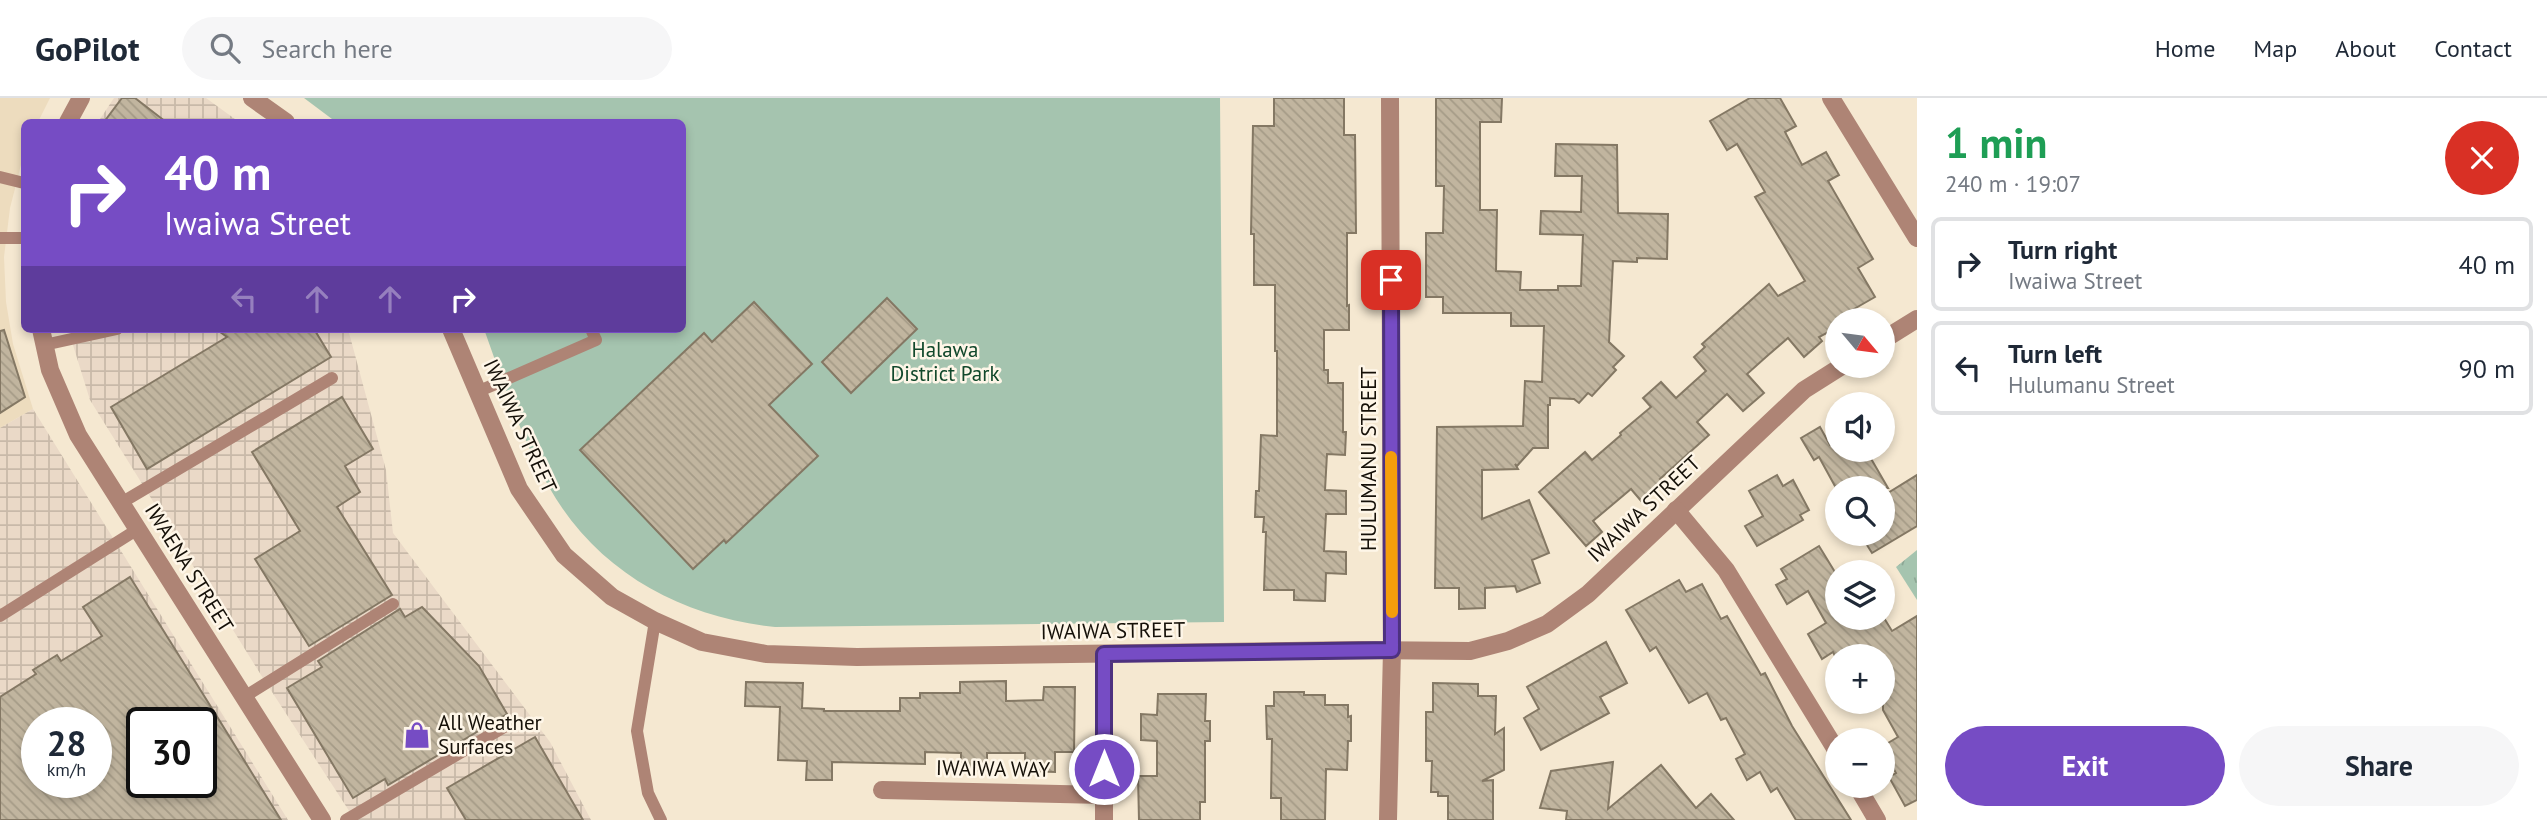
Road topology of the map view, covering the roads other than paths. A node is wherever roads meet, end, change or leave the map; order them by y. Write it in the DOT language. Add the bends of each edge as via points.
graph roads {
  1 [pos="81,98"];
  2 [pos="252,98"];
  3 [pos="1391,98"];
  4 [pos="1831,98"];
  5 [pos="70,119"];
  6 [pos="282,119"];
  7 [pos="0,177"];
  8 [pos="21,182"];
  9 [pos="1917,237"];
  10 [pos="0,238"];
  11 [pos="21,238"];
  12 [pos="1917,319"];
  13 [pos="80,333"];
  14 [pos="453,333"];
  15 [pos="593,333"];
  16 [pos="1895,333"];
  17 [pos="42,337"];
  18 [pos="1825,377"];
  19 [pos="332,378"];
  20 [pos="477,392"];
  21 [pos="121,503"];
  22 [pos="1676,510"];
  23 [pos="138,529"];
  24 [pos="393,604"];
  25 [pos="0,616"];
  26 [pos="655,621"];
  27 [pos="1392,650"];
  28 [pos="1104,654"];
  29 [pos="244,697"];
  30 [pos="504,727"];
  31 [pos="1825,732"];
  32 [pos="882,790"];
  33 [pos="1103,794"];
  34 [pos="1864,798"];
  35 [pos="322,820"];
  36 [pos="346,820"];
  37 [pos="661,820"];
  38 [pos="1104,820"];
  39 [pos="1388,820"];
  40 [pos="1877,820"];
  1 -- 5 [label="street"];
  2 -- 6 [label="street"];
  3 -- 27 [label="street, HULUMANU STREET"];
  4 -- 9 [label="street"];
  7 -- 8 [label="lane"];
  10 -- 11 [label="lane"];
  12 -- 16 [label="street"];
  13 -- 17 [label="lane"];
  14 -- 20 [label="street, IWAIWA STREET"];
  15 -- 20 [label="lane" via="596,340"];
  17 -- 21 [label="street, IWAENA STREET" via="59,394 78,435"];
  18 -- 22 [label="street, IWAIWA STREET" via="1804,390"];
  19 -- 21 [label="lane"];
  20 -- 26 [label="street, IWAIWA STREET" via="519,489 564,555 612,597"];
  21 -- 23 [label="street, IWAENA STREET"];
  22 -- 27 [label="street, IWAIWA STREET" via="1588,594 1547,624 1470,651"];
  22 -- 31 [label="street" via="1726,570"];
  23 -- 25 [label="lane"];
  23 -- 29 [label="street, IWAENA STREET"];
  24 -- 29 [label="lane"];
  26 -- 28 [label="street, IWAIWA STREET" via="702,642 766,654"];
  26 -- 37 [label="lane" via="637,731 648,793"];
  27 -- 28 [label="street, IWAIWA STREET"];
  27 -- 39 [label="street, HULUMANU STREET"];
  28 -- 33 [label="street"];
  29 -- 35 [label="street, IWAENA STREET"];
  30 -- 36 [label="lane"];
  32 -- 33 [label="street, IWAIWA WAY"];
  33 -- 38 [label="street"];
  34 -- 40 [label="street"];
}
